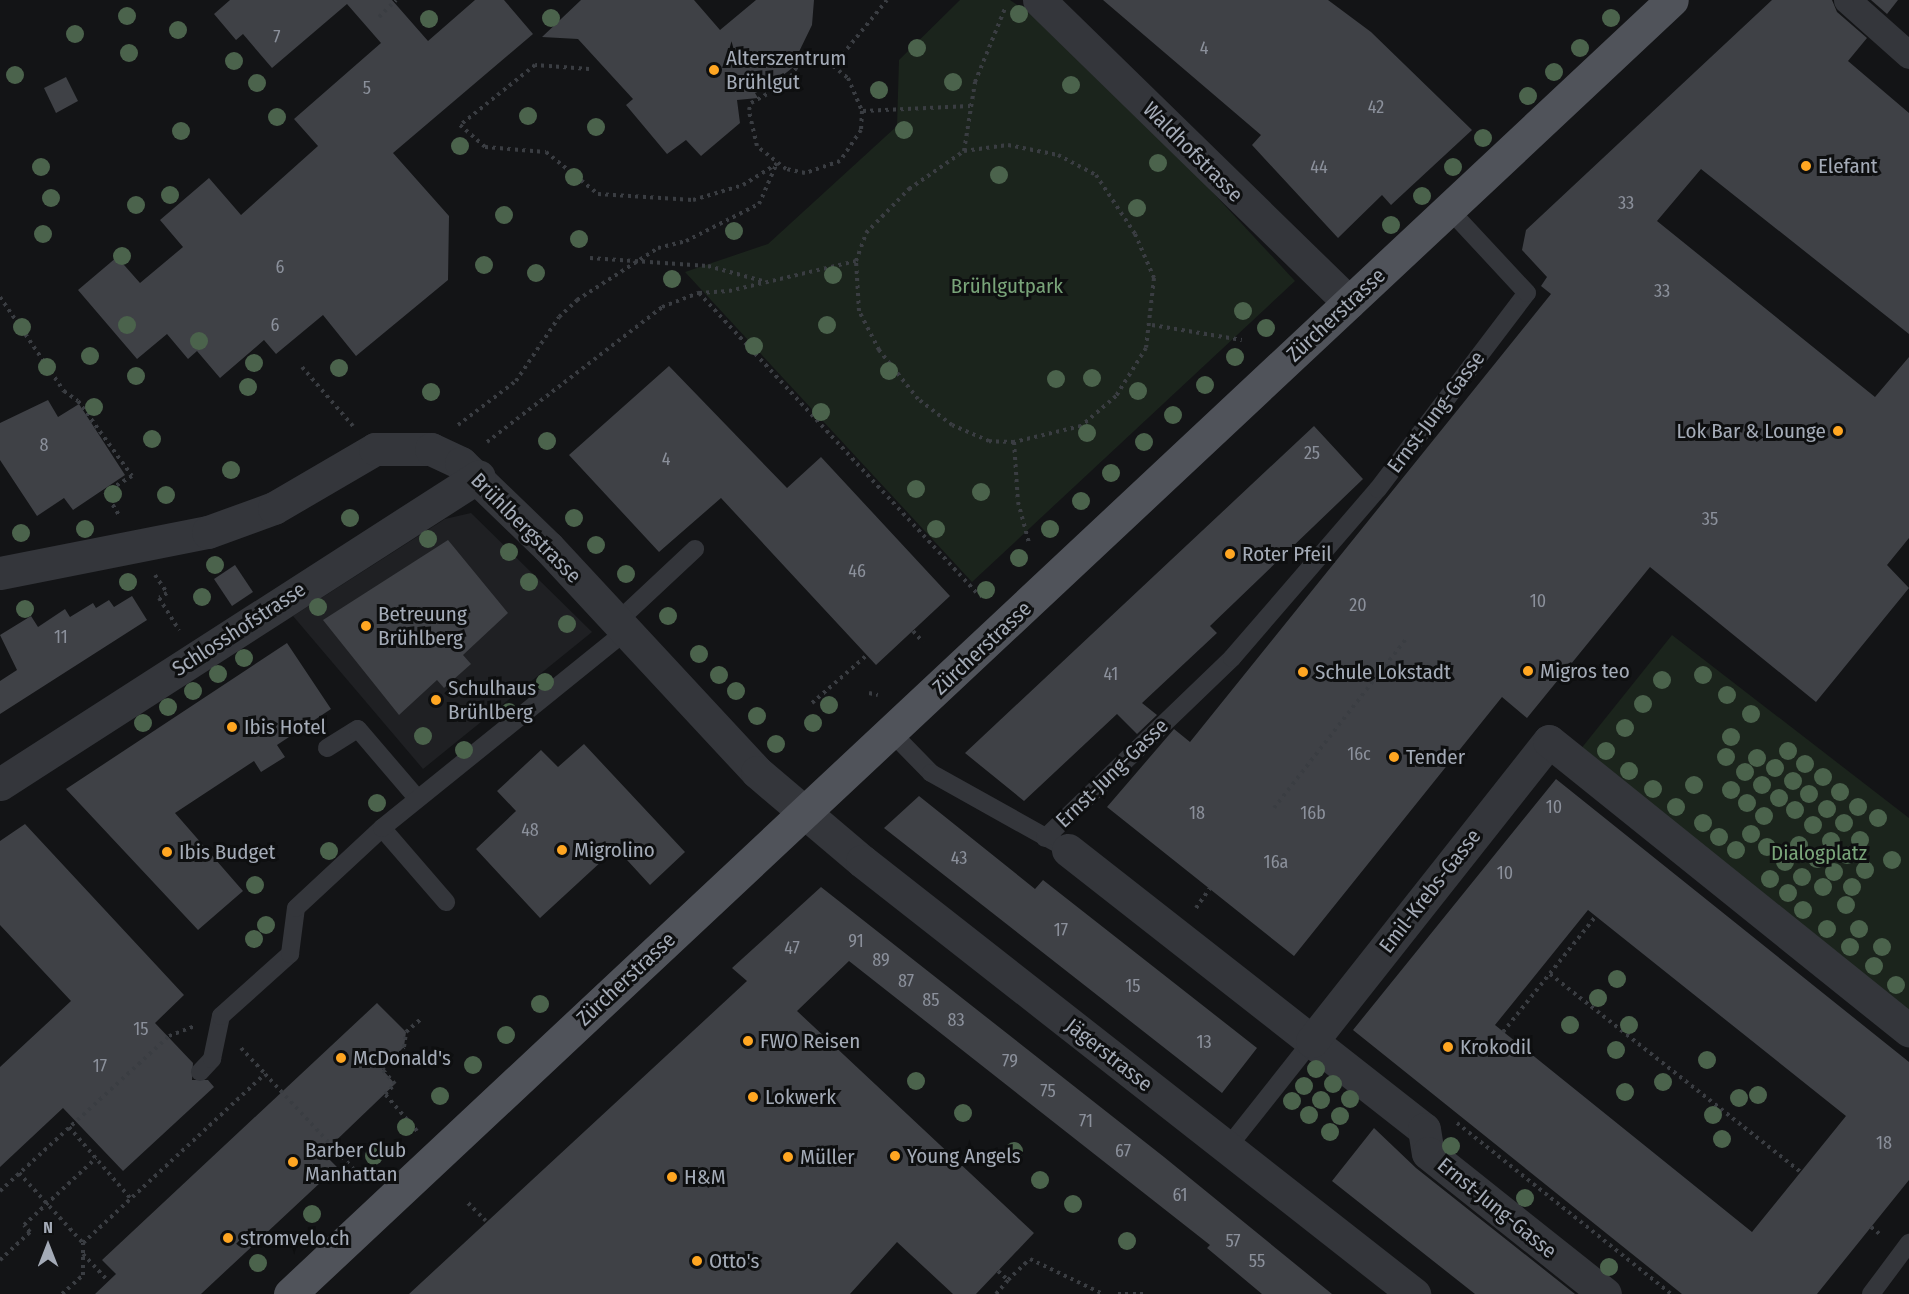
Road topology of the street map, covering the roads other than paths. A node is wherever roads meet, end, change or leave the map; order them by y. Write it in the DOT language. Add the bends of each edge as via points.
graph roads {
  1 [pos="1039,0"];
  2 [pos="1672,0"];
  3 [pos="1847,0"];
  4 [pos="1909,55"];
  5 [pos="1449,209"];
  6 [pos="1349,303"];
  7 [pos="470,470"];
  8 [pos="695,549"];
  9 [pos="0,573"];
  10 [pos="621,627"];
  11 [pos="892,733"];
  12 [pos="327,748"];
  13 [pos="0,784"];
  14 [pos="417,798"];
  15 [pos="806,814"];
  16 [pos="382,828"];
  17 [pos="1057,844"];
  18 [pos="446,902"];
  19 [pos="1909,1030"];
  20 [pos="1312,1041"];
  21 [pos="200,1072"];
  22 [pos="1228,1147"];
  23 [pos="1909,1243"];
  24 [pos="290,1294"];
  25 [pos="1414,1294"];
  26 [pos="1605,1294"];
  27 [pos="1871,1294"];
  1 -- 6 [label="street, Waldhofstrasse"];
  2 -- 5 [label="main road, Zürcherstrasse"];
  3 -- 4 [label="street"];
  5 -- 6 [label="main road, Zürcherstrasse"];
  5 -- 17 [label="lane, Ernst-Jung-Gasse" via="1527,293 1378,489 1232,658"];
  6 -- 11 [label="main road, Zürcherstrasse"];
  7 -- 9 [label="street, Brühlbergstrasse" via="431,449 375,449 274,508 208,532"];
  7 -- 10 [label="street, Brühlbergstrasse"];
  7 -- 13 [label="street, Schlosshofstrasse"];
  8 -- 10 [label="lane"];
  10 -- 14 [label="lane" via="567,684"];
  10 -- 15 [label="street, Brühlbergstrasse" via="757,772"];
  11 -- 15 [label="main road, Zürcherstrasse"];
  11 -- 17 [label="lane" via="931,773"];
  12 -- 14 [label="lane" via="358,729"];
  14 -- 16 [label="lane"];
  15 -- 22 [label="street, Jägerstrasse"];
  15 -- 24 [label="main road, Zürcherstrasse"];
  16 -- 18 [label="lane"];
  16 -- 21 [label="lane" via="296,908 290,954 221,1016 212,1059"];
  17 -- 20 [label="street, Ernst-Jung-Gasse"];
  19 -- 20 [label="street, Emil-Krebs-Gasse" via="1549,741"];
  20 -- 22 [label="lane"];
  20 -- 26 [label="street, Ernst-Jung-Gasse" via="1424,1129 1428,1153"];
  22 -- 25 [label="street, Jägerstrasse"];
  23 -- 27 [label="lane"];
}
